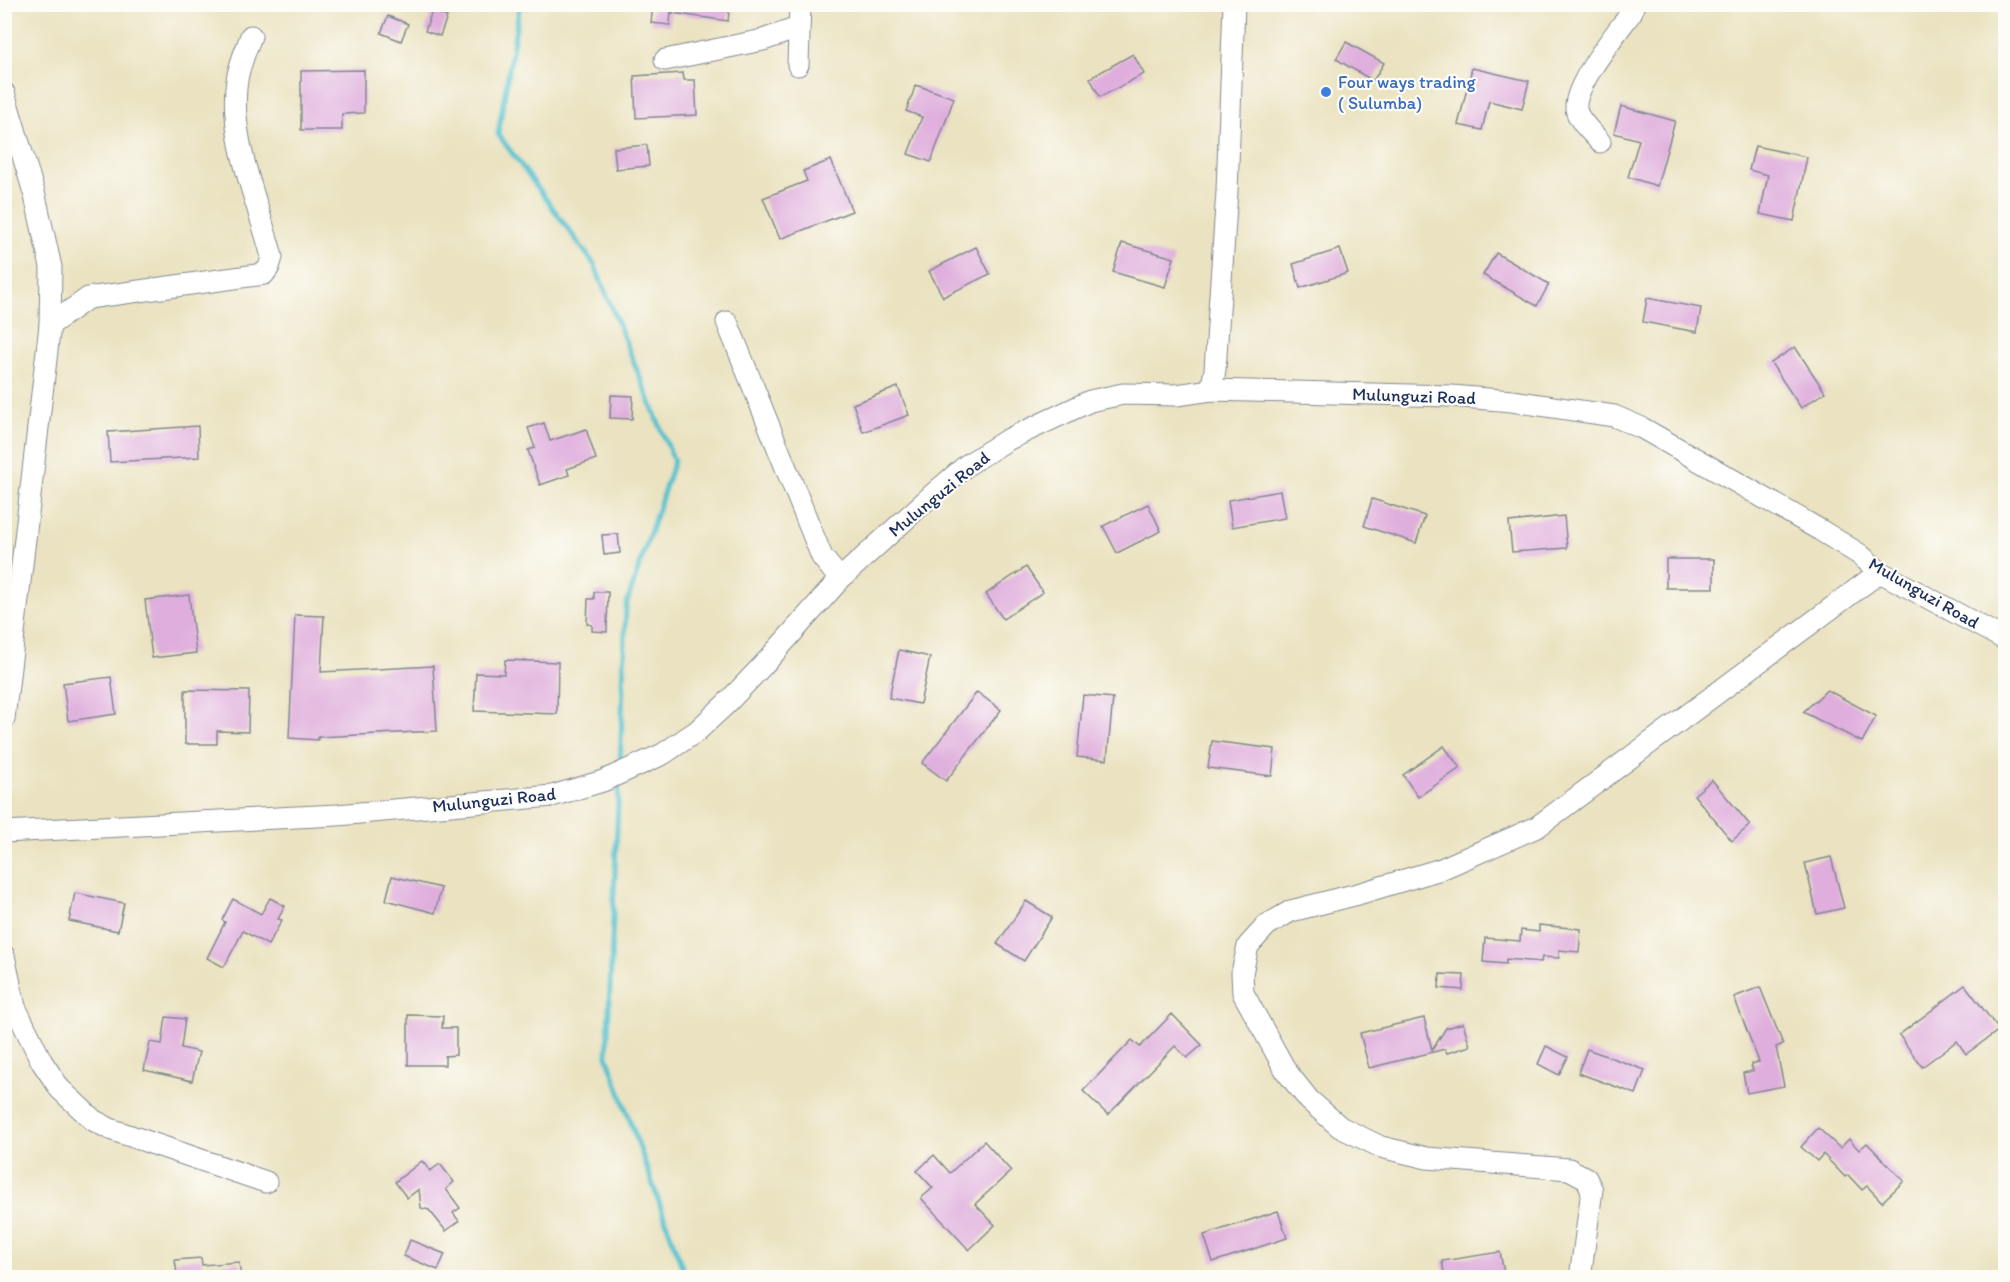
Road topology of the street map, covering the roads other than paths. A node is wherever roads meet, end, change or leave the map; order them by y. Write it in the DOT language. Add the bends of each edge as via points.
graph roads {
  1 [pos="800,4"];
  2 [pos="1234,4"];
  3 [pos="1634,4"];
  4 [pos="798,28"];
  5 [pos="251,36"];
  6 [pos="665,60"];
  7 [pos="798,65"];
  8 [pos="4,93"];
  9 [pos="1600,142"];
  10 [pos="727,322"];
  11 [pos="50,325"];
  12 [pos="1211,390"];
  13 [pos="1880,572"];
  14 [pos="840,579"];
  15 [pos="2006,640"];
  16 [pos="4,719"];
  17 [pos="4,832"];
  18 [pos="4,956"];
  19 [pos="266,1182"];
  20 [pos="1580,1278"];
  1 -- 4 [label="street"];
  2 -- 12 [label="street" via="1227,191"];
  3 -- 9 [label="street" via="1579,94 1576,108"];
  4 -- 6 [label="street" via="763,40"];
  4 -- 7 [label="street"];
  5 -- 11 [label="street" via="237,79 236,129 272,257 269,267 264,274 88,298"];
  8 -- 11 [label="street" via="51,267"];
  10 -- 14 [label="street" via="822,557"];
  11 -- 16 [label="street"];
  12 -- 13 [label="street, Mulunguzi Road" via="1451,396 1614,416 1642,428 1820,530"];
  12 -- 14 [label="street, Mulunguzi Road" via="1177,395 1123,394 1090,400 1007,440 958,473"];
  13 -- 15 [label="street, Mulunguzi Road"];
  13 -- 20 [label="street" via="1537,827 1441,869 1291,911 1268,925 1248,946 1242,973 1243,993 1286,1071 1309,1100 1340,1127 1381,1147 1427,1158 1569,1169 1586,1178 1592,1190"];
  14 -- 17 [label="street, Mulunguzi Road" via="751,678 697,730 663,754 603,781 552,796 337,815"];
  18 -- 19 [label="street" via="15,1007 42,1062 60,1089 93,1120"];
}
